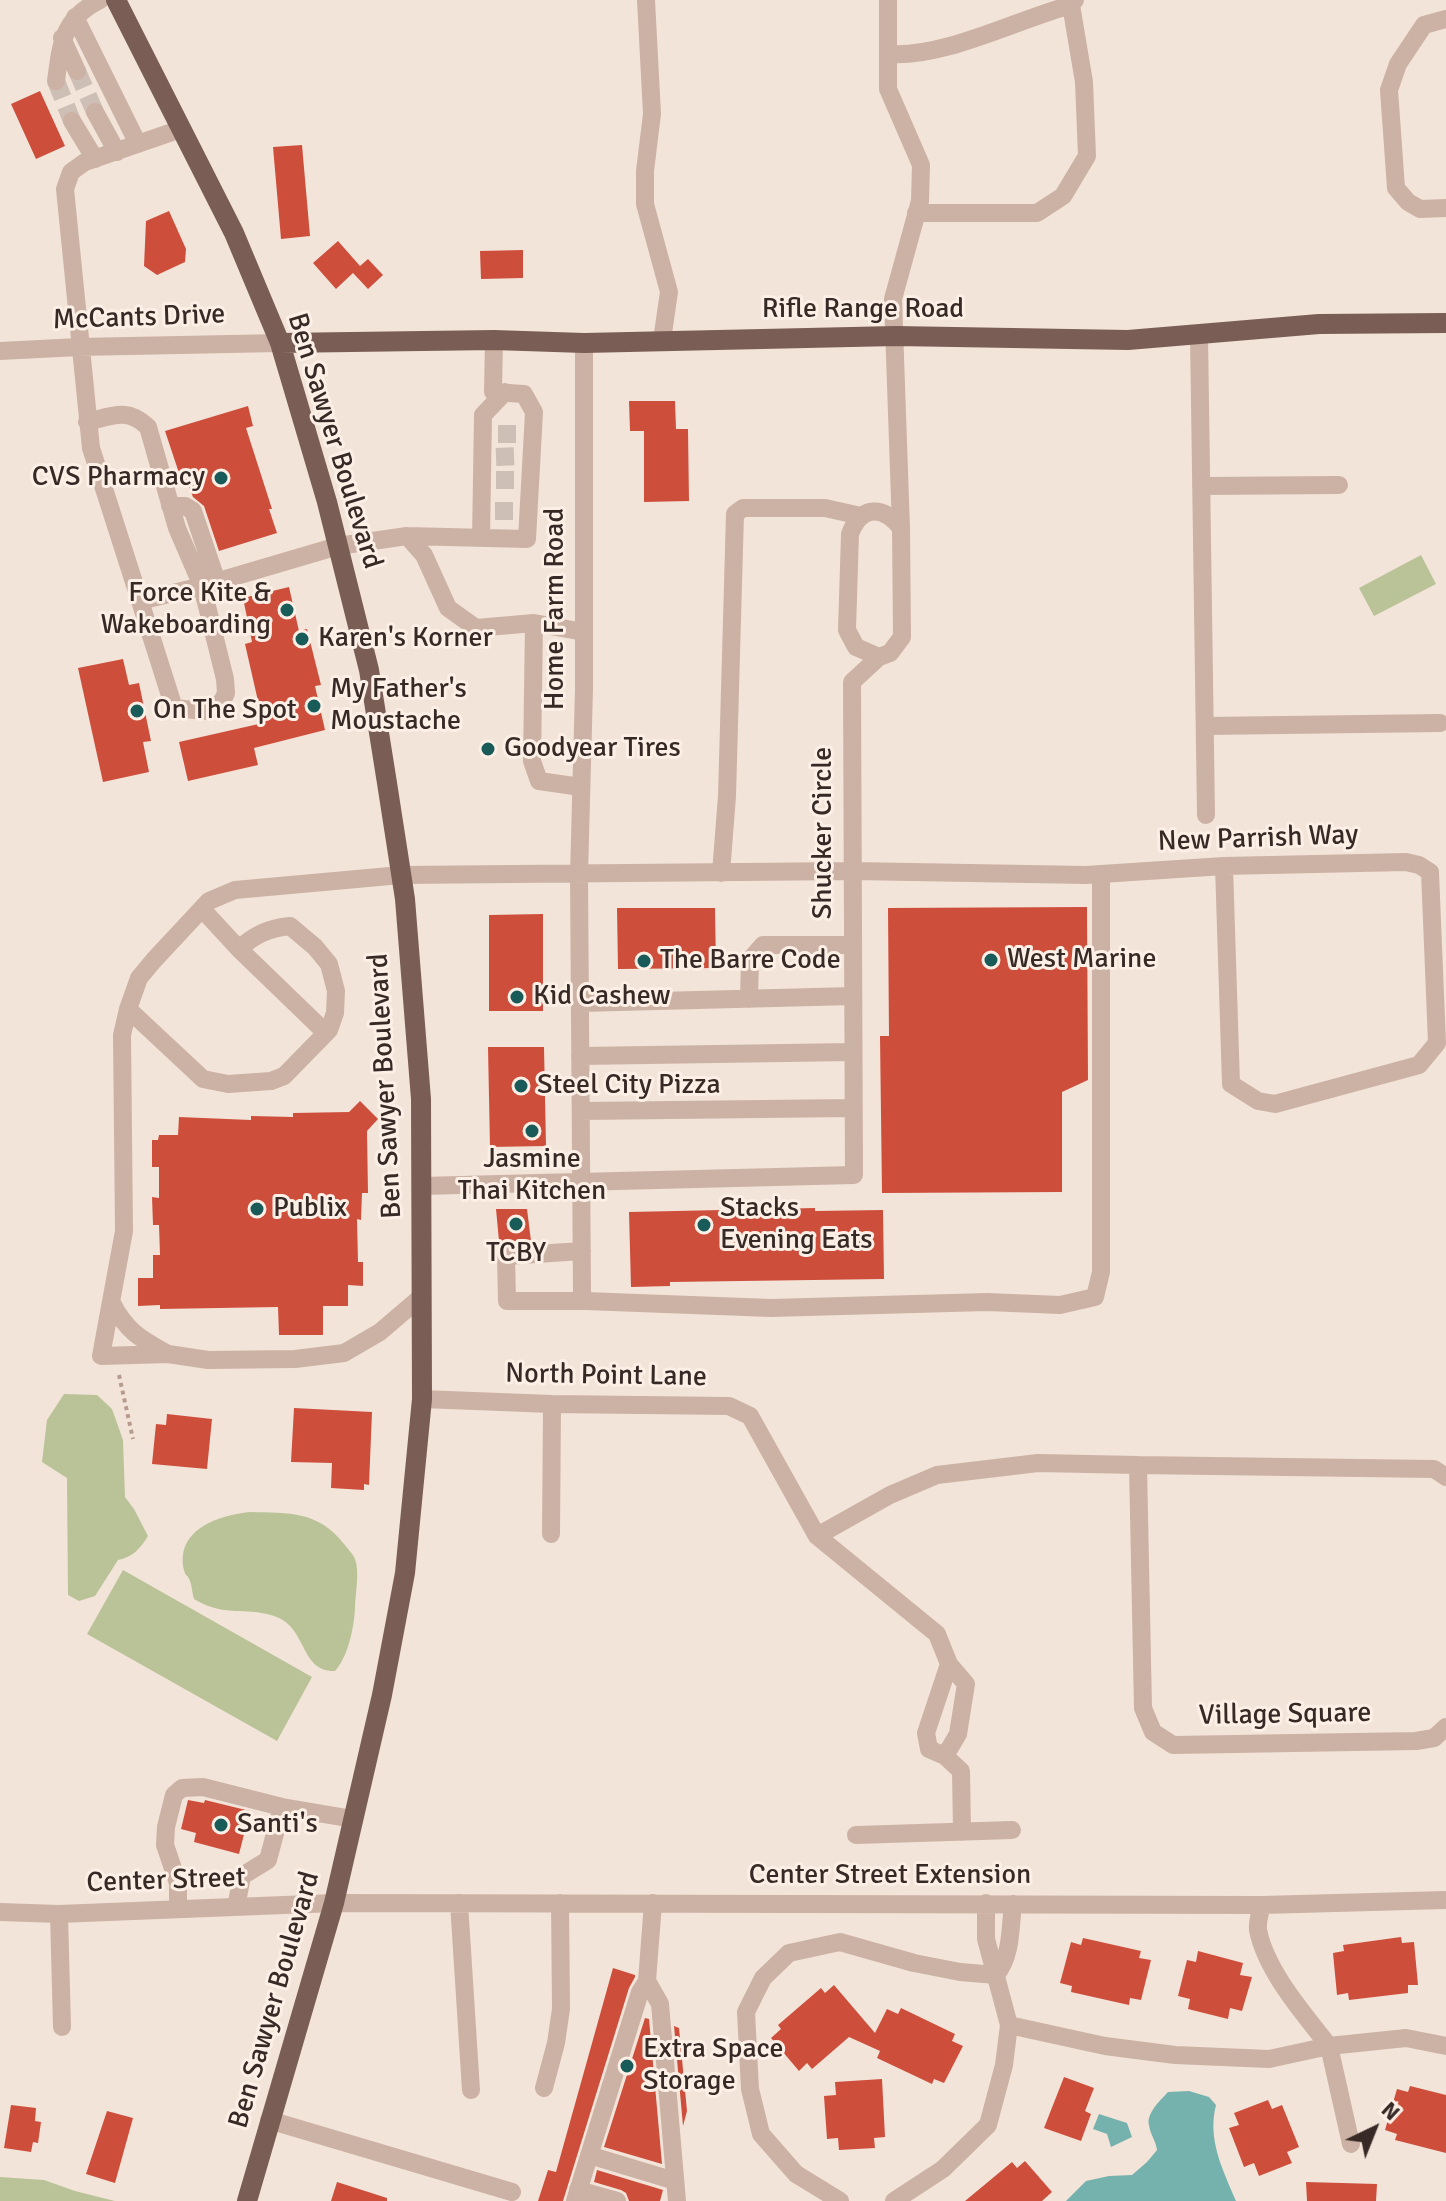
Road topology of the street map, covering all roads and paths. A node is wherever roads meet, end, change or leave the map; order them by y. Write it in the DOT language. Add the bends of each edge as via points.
graph roads {
  1 [pos="100,0"];
  2 [pos="116,0"];
  3 [pos="646,0"];
  4 [pos="888,0"];
  5 [pos="1073,3"];
  6 [pos="75,17"];
  7 [pos="1446,19"];
  8 [pos="62,38"];
  9 [pos="889,54"];
  10 [pos="77,71"];
  11 [pos="56,81"];
  12 [pos="95,112"];
  13 [pos="72,121"];
  14 [pos="181,129"];
  15 [pos="138,144"];
  16 [pos="117,152"];
  17 [pos="95,159"];
  18 [pos="1446,208"];
  19 [pos="916,213"];
  20 [pos="1446,323"];
  21 [pos="1199,334"];
  22 [pos="896,336"];
  23 [pos="494,340"];
  24 [pos="662,340"];
  25 [pos="280,343"];
  26 [pos="584,343"];
  27 [pos="79,347"];
  28 [pos="0,351"];
  29 [pos="505,392"];
  30 [pos="87,422"];
  31 [pos="1339,485"];
  32 [pos="1201,486"];
  33 [pos="900,487"];
  34 [pos="882,511"];
  35 [pos="861,516"];
  36 [pos="901,528"];
  37 [pos="407,536"];
  38 [pos="481,538"];
  39 [pos="338,546"];
  40 [pos="210,584"];
  41 [pos="140,601"];
  42 [pos="534,623"];
  43 [pos="584,632"];
  44 [pos="849,639"];
  45 [pos="879,657"];
  46 [pos="852,682"];
  47 [pos="1440,723"];
  48 [pos="1205,726"];
  49 [pos="581,787"];
  50 [pos="1206,815"];
  51 [pos="1224,866"];
  52 [pos="853,871"];
  53 [pos="721,873"];
  54 [pos="401,875"];
  55 [pos="579,875"];
  56 [pos="1093,875"];
  57 [pos="202,909"];
  58 [pos="853,945"];
  59 [pos="239,949"];
  60 [pos="853,996"];
  61 [pos="749,999"];
  62 [pos="580,1003"];
  63 [pos="128,1009"];
  64 [pos="326,1033"];
  65 [pos="853,1052"];
  66 [pos="580,1056"];
  67 [pos="853,1108"];
  68 [pos="581,1111"];
  69 [pos="581,1182"];
  70 [pos="421,1186"];
  71 [pos="582,1251"];
  72 [pos="421,1297"];
  73 [pos="585,1301"];
  74 [pos="112,1303"];
  75 [pos="168,1354"];
  76 [pos="115,1356"];
  77 [pos="422,1399"];
  78 [pos="552,1404"];
  79 [pos="133,1439"];
  80 [pos="1138,1465"];
  81 [pos="1446,1477"];
  82 [pos="551,1534"];
  83 [pos="817,1536"];
  84 [pos="949,1664"];
  85 [pos="1446,1727"];
  86 [pos="945,1756"];
  87 [pos="282,1807"];
  88 [pos="353,1819"];
  89 [pos="1012,1830"];
  90 [pos="962,1832"];
  91 [pos="856,1835"];
  92 [pos="1446,1900"];
  93 [pos="334,1903"];
  94 [pos="459,1903"];
  95 [pos="560,1903"];
  96 [pos="653,1903"];
  97 [pos="986,1903"];
  98 [pos="1013,1904"];
  99 [pos="1262,1905"];
  100 [pos="236,1907"];
  101 [pos="178,1909"];
  102 [pos="0,1912"];
  103 [pos="59,1914"];
  104 [pos="996,1975"];
  105 [pos="647,1981"];
  106 [pos="1009,2025"];
  107 [pos="62,2027"];
  108 [pos="1329,2046"];
  109 [pos="1446,2046"];
  110 [pos="544,2088"];
  111 [pos="471,2090"];
  112 [pos="269,2120"];
  113 [pos="1351,2144"];
  114 [pos="589,2155"];
  115 [pos="675,2181"];
  116 [pos="512,2192"];
  117 [pos="577,2196"];
  118 [pos="247,2201"];
  119 [pos="617,2201"];
  120 [pos="677,2201"];
  121 [pos="840,2201"];
  122 [pos="894,2201"];
  1 -- 6 [label="street"];
  2 -- 14 [label="main road, Ben Sawyer Boulevard"];
  3 -- 24 [label="street" via="652,114 645,204 669,292"];
  4 -- 9 [label="street"];
  5 -- 9 [label="street" via="963,41 909,55"];
  5 -- 19 [label="street" via="1087,156 1063,196 1037,213"];
  6 -- 8 [label="street"];
  6 -- 15 [label="street"];
  7 -- 18 [label="street" via="1424,25 1398,64 1389,90 1396,188 1420,209"];
  8 -- 10 [label="street"];
  8 -- 11 [label="street"];
  9 -- 19 [label="street" via="888,89 921,165"];
  12 -- 16 [label="street"];
  13 -- 17 [label="street"];
  14 -- 15 [label="street"];
  14 -- 25 [label="main road, Ben Sawyer Boulevard" via="234,233"];
  15 -- 16 [label="street"];
  16 -- 17 [label="street"];
  17 -- 27 [label="street" via="71,172 65,189"];
  19 -- 22 [label="street" via="893,299"];
  20 -- 21 [label="main road, Rifle Range Road" via="1319,324"];
  21 -- 22 [label="main road, Rifle Range Road" via="1128,340"];
  21 -- 32 [label="street"];
  22 -- 24 [label="main road, Rifle Range Road"];
  22 -- 33 [label="street"];
  23 -- 25 [label="main road, Rifle Range Road"];
  23 -- 26 [label="main road, Rifle Range Road"];
  23 -- 29 [label="street" via="493,392"];
  24 -- 26 [label="main road, Rifle Range Road"];
  25 -- 27 [label="street, McCants Drive"];
  25 -- 39 [label="main road, Ben Sawyer Boulevard"];
  26 -- 43 [label="street, Home Farm Road"];
  27 -- 28 [label="street, McCants Drive"];
  27 -- 30 [label="street"];
  29 -- 38 [label="street" via="483,415 490,434 488,511"];
  29 -- 38 [label="street" via="524,394 534,412 527,434 527,539"];
  30 -- 40 [label="street" via="121,414 137,417 148,427 170,506 193,511"];
  30 -- 41 [label="street"];
  31 -- 32 [label="street"];
  32 -- 48 [label="street"];
  33 -- 34 [label="street"];
  33 -- 36 [label="street"];
  34 -- 35 [label="street"];
  34 -- 36 [label="street"];
  35 -- 44 [label="street, Shucker Circle" via="850,534"];
  35 -- 53 [label="street" via="825,508 743,508 735,514"];
  36 -- 45 [label="street" via="902,637 890,653"];
  37 -- 38 [label="street"];
  37 -- 39 [label="street"];
  37 -- 42 [label="street" via="424,555 448,608 476,628"];
  39 -- 40 [label="street"];
  39 -- 54 [label="main road, Ben Sawyer Boulevard" via="369,670"];
  40 -- 41 [label="street"];
  40 -- 41 [label="street" via="226,693 222,702 204,711 174,708"];
  42 -- 43 [label="street"];
  42 -- 49 [label="street" via="532,761 539,781"];
  43 -- 49 [label="street, Home Farm Road"];
  44 -- 45 [label="street"];
  44 -- 46 [label="street, Shucker Circle"];
  45 -- 46 [label="street"];
  46 -- 52 [label="street, Shucker Circle"];
  47 -- 48 [label="street"];
  48 -- 50 [label="street"];
  49 -- 55 [label="street, Home Farm Road"];
  51 -- 51 [label="street, New Parrish Way" via="1406,862 1430,872 1437,1043 1419,1065 1275,1104 1258,1101 1231,1084"];
  51 -- 56 [label="street, New Parrish Way"];
  52 -- 53 [label="street, New Parrish Way"];
  52 -- 56 [label="street, New Parrish Way"];
  52 -- 58 [label="street, Shucker Circle"];
  53 -- 55 [label="street, New Parrish Way"];
  54 -- 55 [label="street, New Parrish Way"];
  54 -- 57 [label="street, New Parrish Way" via="235,890"];
  54 -- 70 [label="main road, Ben Sawyer Boulevard" via="421,1099"];
  55 -- 62 [label="street, Home Farm Road"];
  56 -- 73 [label="street" via="1101,1272 1095,1297 1060,1305 771,1308"];
  57 -- 59 [label="street"];
  57 -- 63 [label="street, New Parrish Way" via="139,978"];
  58 -- 60 [label="street, Shucker Circle"];
  58 -- 61 [label="street" via="763,945 750,960"];
  59 -- 64 [label="street"];
  59 -- 64 [label="street" via="273,927 290,926 315,947 329,964 336,991 335,1013"];
  60 -- 61 [label="street"];
  60 -- 65 [label="street, Shucker Circle"];
  61 -- 62 [label="street"];
  62 -- 66 [label="street, Home Farm Road"];
  63 -- 64 [label="street" via="203,1079 228,1084 284,1076"];
  63 -- 74 [label="street, New Parrish Way" via="122,1035 124,1231"];
  65 -- 66 [label="street"];
  65 -- 67 [label="street, Shucker Circle"];
  66 -- 68 [label="street, Home Farm Road"];
  67 -- 68 [label="street"];
  67 -- 69 [label="street, Shucker Circle" via="854,1175"];
  68 -- 69 [label="street, Home Farm Road"];
  69 -- 70 [label="street"];
  69 -- 71 [label="street, Home Farm Road"];
  70 -- 72 [label="main road, Ben Sawyer Boulevard"];
  71 -- 73 [label="street, Home Farm Road"];
  71 -- 73 [label="street" via="506,1256 507,1301"];
  72 -- 75 [label="street" via="380,1332 344,1353 208,1360"];
  72 -- 77 [label="main road, Ben Sawyer Boulevard"];
  74 -- 75 [label="street" via="121,1322 138,1338"];
  74 -- 76 [label="street, New Parrish Way" via="101,1356"];
  75 -- 76 [label="street"];
  76 -- 79 [label="path"];
  77 -- 78 [label="street, North Point Lane"];
  77 -- 88 [label="main road, Ben Sawyer Boulevard" via="405,1573"];
  78 -- 82 [label="street"];
  78 -- 83 [label="street, North Point Lane" via="729,1406 750,1416"];
  80 -- 81 [label="street" via="1434,1469"];
  80 -- 83 [label="street" via="1038,1463 937,1475"];
  80 -- 85 [label="street, Village Square" via="1143,1708 1153,1732 1173,1745 1416,1741 1434,1738"];
  83 -- 84 [label="street, North Point Lane" via="937,1634"];
  84 -- 86 [label="street, North Point Lane" via="966,1684 958,1734"];
  84 -- 86 [label="street" via="926,1733 929,1749"];
  86 -- 90 [label="street" via="961,1771"];
  87 -- 88 [label="street"];
  87 -- 100 [label="street" via="268,1860 242,1876"];
  87 -- 101 [label="street" via="203,1787 182,1788 174,1795 165,1845 178,1883"];
  88 -- 93 [label="main road, Ben Sawyer Boulevard"];
  89 -- 90 [label="street"];
  90 -- 91 [label="street"];
  92 -- 99 [label="street, Center Street Extension"];
  93 -- 94 [label="street, Center Street Extension"];
  93 -- 100 [label="street, Center Street"];
  93 -- 112 [label="main road, Ben Sawyer Boulevard"];
  94 -- 95 [label="street, Center Street Extension"];
  94 -- 111 [label="street"];
  95 -- 96 [label="street, Center Street Extension"];
  95 -- 110 [label="street" via="561,2009"];
  96 -- 97 [label="street, Center Street Extension"];
  96 -- 105 [label="street"];
  97 -- 98 [label="street, Center Street Extension"];
  97 -- 104 [label="street" via="986,1939"];
  98 -- 99 [label="street, Center Street Extension"];
  98 -- 104 [label="street" via="1008,1950"];
  99 -- 108 [label="street" via="1257,1926 1265,1953"];
  100 -- 101 [label="street, Center Street"];
  101 -- 103 [label="street, Center Street"];
  102 -- 103 [label="street, Center Street"];
  103 -- 107 [label="street"];
  104 -- 106 [label="street"];
  104 -- 121 [label="street" via="914,1963 840,1942 789,1953 763,1978 746,2012 750,2089 761,2134 796,2174"];
  105 -- 114 [label="street"];
  105 -- 115 [label="street" via="660,2004"];
  106 -- 108 [label="street" via="1175,2055 1269,2059"];
  106 -- 122 [label="street" via="988,2125 943,2169"];
  108 -- 109 [label="street" via="1406,2038"];
  108 -- 113 [label="street"];
  112 -- 116 [label="street"];
  112 -- 118 [label="main road, Ben Sawyer Boulevard"];
  114 -- 115 [label="street"];
  114 -- 117 [label="street"];
  115 -- 120 [label="street"];
  117 -- 119 [label="street"];
}
